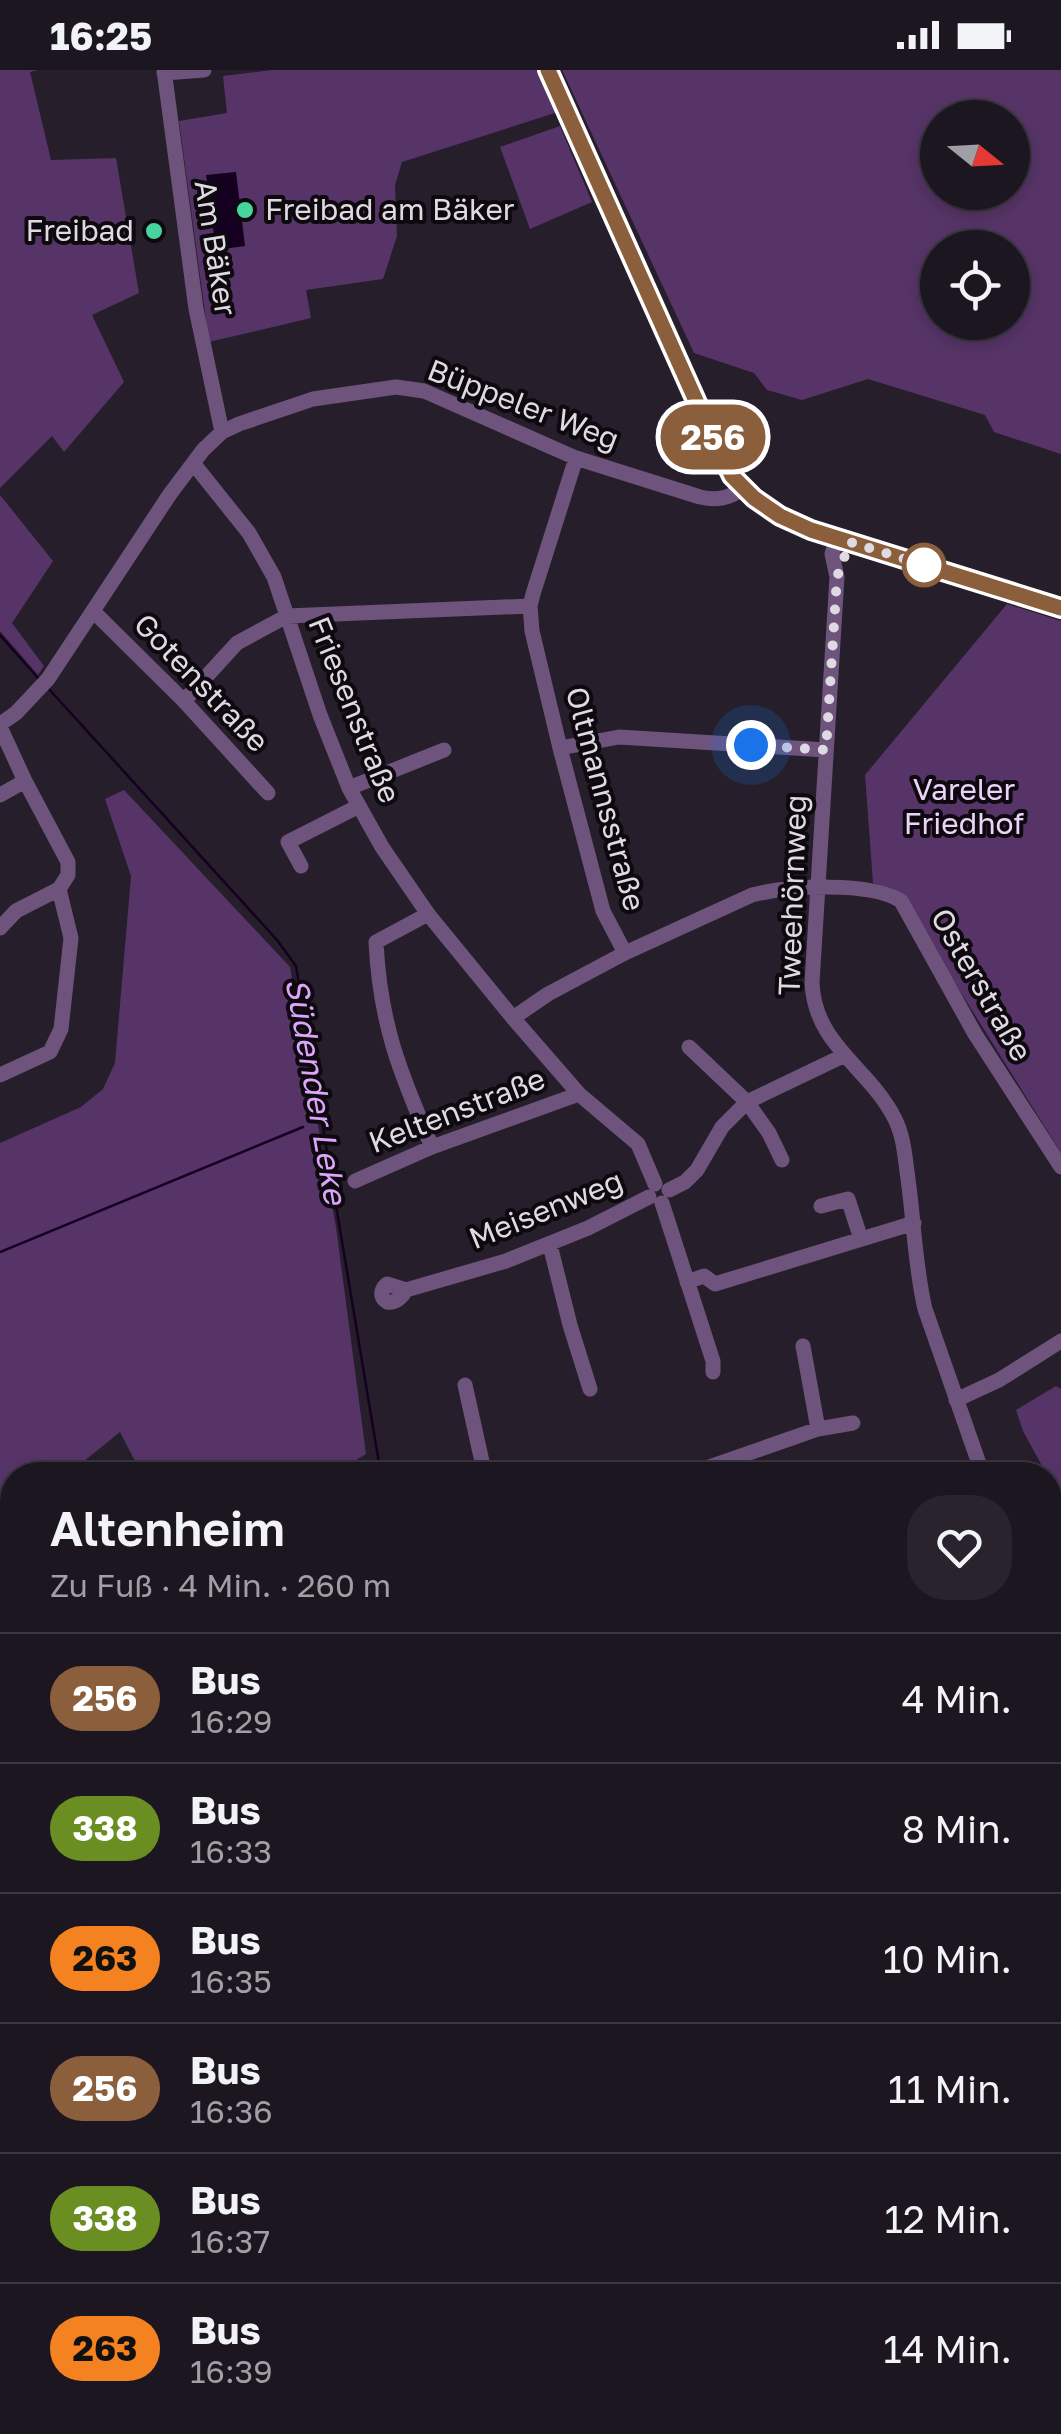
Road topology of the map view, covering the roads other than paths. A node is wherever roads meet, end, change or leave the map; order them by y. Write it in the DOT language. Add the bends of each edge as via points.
graph roads {
  1 [pos="204,70"];
  2 [pos="548,70"];
  3 [pos="164,72"];
  4 [pos="222,432"];
  5 [pos="576,458"];
  6 [pos="193,463"];
  7 [pos="744,489"];
  8 [pos="843,540"];
  9 [pos="530,606"];
  10 [pos="1061,608"];
  11 [pos="93,612"];
  12 [pos="287,616"];
  13 [pos="184,701"];
  14 [pos="0,726"];
  15 [pos="560,748"];
  16 [pos="444,750"];
  17 [pos="826,750"];
  18 [pos="25,782"];
  19 [pos="349,788"];
  20 [pos="268,793"];
  21 [pos="0,795"];
  22 [pos="359,806"];
  23 [pos="302,866"];
  24 [pos="818,888"];
  25 [pos="58,889"];
  26 [pos="428,914"];
  27 [pos="0,928"];
  28 [pos="625,953"];
  29 [pos="513,1018"];
  30 [pos="689,1047"];
  31 [pos="844,1055"];
  32 [pos="0,1074"];
  33 [pos="580,1094"];
  34 [pos="747,1102"];
  35 [pos="432,1147"];
  36 [pos="782,1160"];
  37 [pos="1061,1167"];
  38 [pos="356,1181"];
  39 [pos="659,1194"];
  40 [pos="822,1206"];
  41 [pos="914,1223"];
  42 [pos="860,1240"];
  43 [pos="550,1245"];
  44 [pos="687,1282"];
  45 [pos="715,1284"];
  46 [pos="406,1290"];
  47 [pos="694,1302"];
  48 [pos="1061,1341"];
  49 [pos="804,1346"];
  50 [pos="713,1372"];
  51 [pos="465,1385"];
  52 [pos="590,1389"];
  53 [pos="956,1400"];
  54 [pos="853,1423"];
  55 [pos="818,1429"];
  56 [pos="482,1462"];
  57 [pos="738,1462"];
  58 [pos="978,1462"];
  1 -- 3 [label="street"];
  2 -- 7 [label="main road" via="702,415"];
  3 -- 4 [label="street, Am Bäker" via="196,308"];
  4 -- 5 [label="street, Büppeler Weg" via="314,399 396,387 424,391"];
  4 -- 6 [label="street, Büppeler Weg"];
  5 -- 7 [label="street, Büppeler Weg" via="716,500"];
  5 -- 9 [label="street, Oltmannsstraße"];
  6 -- 11 [label="street, Büppeler Weg"];
  6 -- 12 [label="street, Friesenstraße" via="249,533"];
  7 -- 8 [label="main road" via="780,516"];
  8 -- 10 [label="main road"];
  8 -- 17 [label="street, Tweehörnweg"];
  9 -- 12 [label="street"];
  9 -- 15 [label="street, Oltmannsstraße"];
  11 -- 13 [label="street, Gotenstraße"];
  11 -- 14 [label="street, Büppeler Weg" via="37,692"];
  12 -- 13 [label="street" via="236,643"];
  12 -- 19 [label="street, Friesenstraße"];
  13 -- 20 [label="street, Gotenstraße"];
  14 -- 18 [label="street"];
  15 -- 17 [label="street" via="619,738"];
  15 -- 28 [label="street, Oltmannsstraße" via="604,910"];
  16 -- 19 [label="street"];
  17 -- 24 [label="street, Tweehörnweg"];
  18 -- 21 [label="street"];
  18 -- 25 [label="street" via="68,862"];
  19 -- 22 [label="street, Friesenstraße"];
  22 -- 23 [label="street" via="288,842"];
  22 -- 26 [label="street, Friesenstraße"];
  24 -- 28 [label="street, Oltmannsstraße" via="752,895"];
  24 -- 31 [label="street, Tweehörnweg" via="813,1000"];
  24 -- 37 [label="street, Osterstraße" via="878,890 901,901 975,1034"];
  25 -- 27 [label="street" via="16,911"];
  25 -- 32 [label="street" via="71,938 61,1029 50,1052"];
  26 -- 29 [label="street, Friesenstraße"];
  26 -- 35 [label="street" via="376,942 387,1030"];
  28 -- 29 [label="street"];
  29 -- 33 [label="street, Friesenstraße"];
  30 -- 34 [label="street"];
  31 -- 34 [label="street, Meisenweg"];
  31 -- 41 [label="street, Tweehörnweg" via="888,1106 902,1135"];
  33 -- 35 [label="street, Keltenstraße"];
  33 -- 39 [label="street, Friesenstraße" via="638,1144"];
  34 -- 36 [label="street"];
  34 -- 39 [label="street, Meisenweg" via="697,1170"];
  35 -- 38 [label="street, Keltenstraße"];
  39 -- 43 [label="street, Meisenweg"];
  39 -- 44 [label="street, Friesenstraße"];
  40 -- 42 [label="street" via="848,1199"];
  41 -- 42 [label="street"];
  41 -- 53 [label="street, Tweehörnweg" via="923,1300"];
  42 -- 45 [label="street"];
  43 -- 46 [label="street, Meisenweg"];
  43 -- 52 [label="street"];
  44 -- 45 [label="street" via="704,1276"];
  44 -- 47 [label="street, Friesenstraße"];
  45 -- 47 [label="street" via="710,1296"];
  47 -- 50 [label="street, Friesenstraße"];
  48 -- 53 [label="street"];
  49 -- 55 [label="street"];
  51 -- 56 [label="street"];
  53 -- 58 [label="street, Tweehörnweg"];
  54 -- 55 [label="street"];
  55 -- 57 [label="street"];
}
